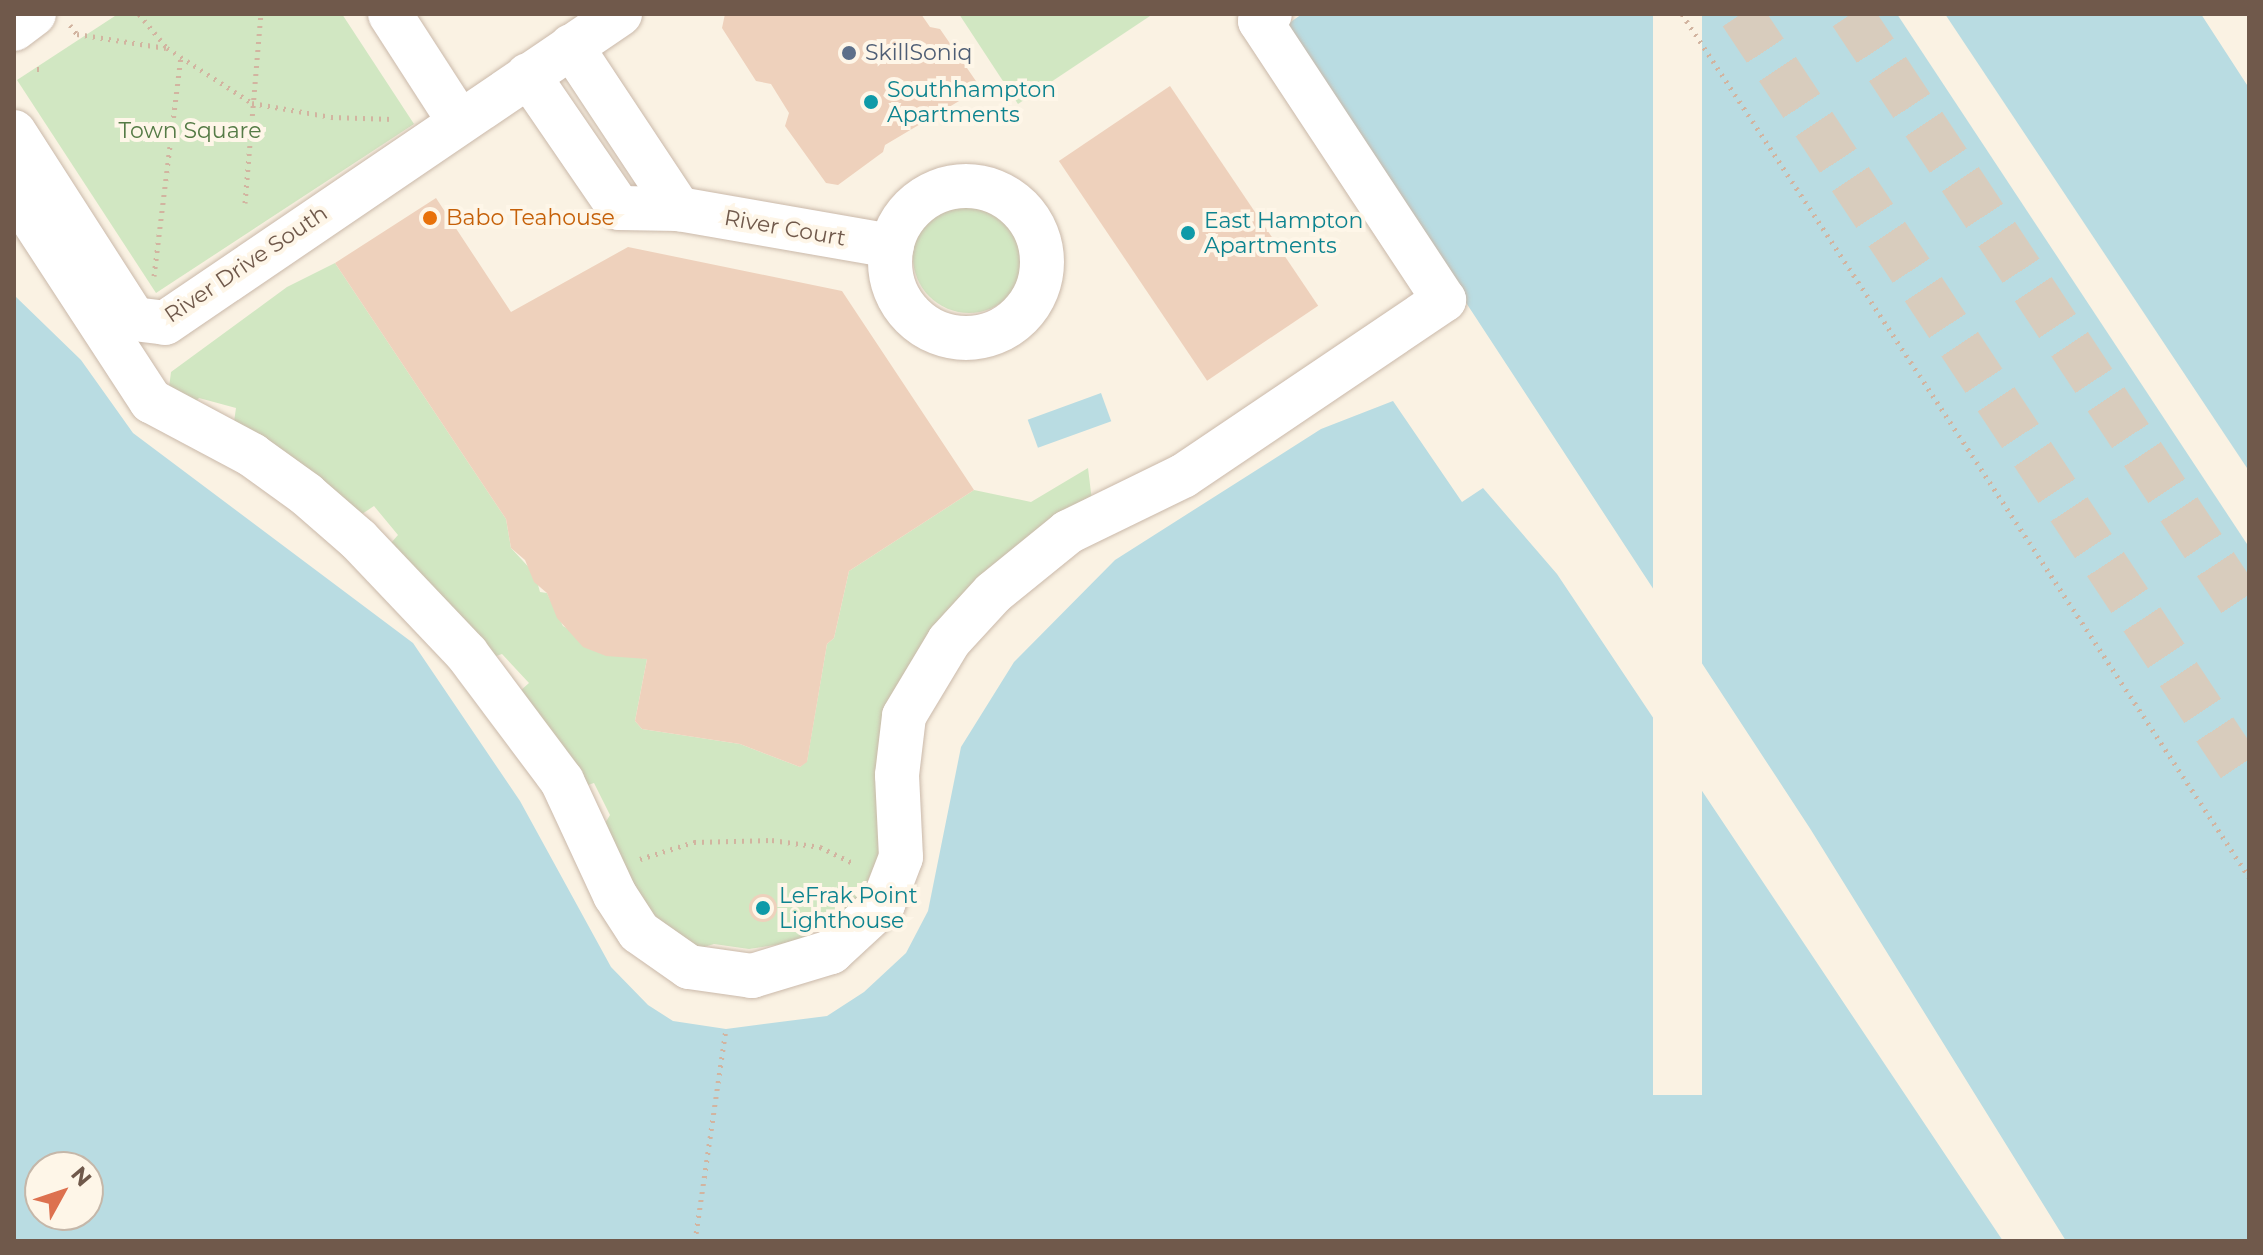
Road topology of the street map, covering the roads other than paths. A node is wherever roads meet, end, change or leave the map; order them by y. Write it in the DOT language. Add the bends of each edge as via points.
graph roads {
  1 [pos="390,14"];
  2 [pos="620,14"];
  3 [pos="1270,14"];
  4 [pos="52,18"];
  5 [pos="14,29"];
  6 [pos="571,46"];
  7 [pos="528,75"];
  8 [pos="459,121"];
  9 [pos="14,132"];
  10 [pos="14,191"];
  11 [pos="679,209"];
  12 [pos="892,246"];
  1 -- 8 [label="street"];
  2 -- 6 [label="street, River Drive South"];
  3 -- 10 [label="street" via="1260,21 1444,300 1183,476 1068,532 971,616 929,668 904,716 897,775 903,831 892,882 868,923 831,952 772,973 733,976 689,967 655,947 626,914 562,781 467,654 359,540 306,494 252,455 151,401"];
  4 -- 5 [label="street"];
  6 -- 7 [label="street, River Drive South"];
  6 -- 11 [label="street"];
  7 -- 8 [label="street, River Drive South"];
  7 -- 11 [label="street, River Court" via="619,208"];
  8 -- 9 [label="street, River Drive South" via="165,323 134,319"];
  11 -- 12 [label="street, River Court"];
}
